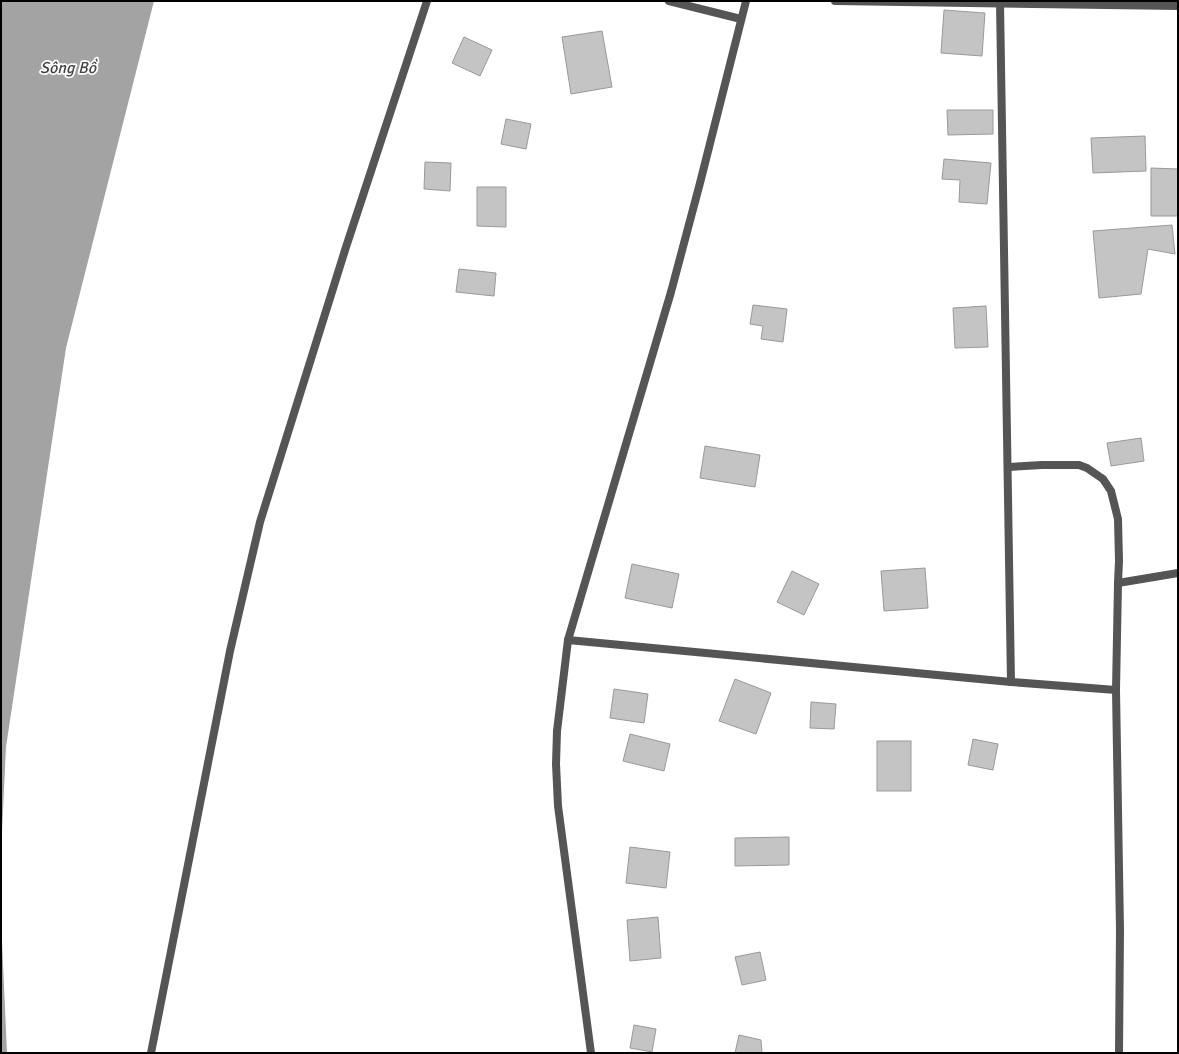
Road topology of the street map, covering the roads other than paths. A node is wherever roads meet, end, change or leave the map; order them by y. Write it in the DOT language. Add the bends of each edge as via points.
graph roads {
  1 [pos="427,1"];
  2 [pos="669,1"];
  3 [pos="746,1"];
  4 [pos="836,1"];
  5 [pos="1000,3"];
  6 [pos="1178,6"];
  7 [pos="741,19"];
  8 [pos="1008,467"];
  9 [pos="1178,573"];
  10 [pos="1118,583"];
  11 [pos="568,640"];
  12 [pos="1011,682"];
  13 [pos="1116,690"];
  14 [pos="151,1053"];
  15 [pos="591,1053"];
  16 [pos="1118,1053"];
  1 -- 14 [label="street" via="346,247 260,522 230,651"];
  2 -- 7 [label="street"];
  3 -- 7 [label="street"];
  4 -- 5 [label="street"];
  5 -- 6 [label="street"];
  5 -- 8 [label="street"];
  7 -- 11 [label="street" via="671,292"];
  8 -- 10 [label="street" via="1078,465 1103,479 1111,491 1118,519"];
  8 -- 12 [label="street"];
  9 -- 10 [label="street"];
  10 -- 13 [label="street"];
  11 -- 12 [label="street"];
  11 -- 15 [label="street" via="557,731 558,806"];
  12 -- 13 [label="street"];
  13 -- 16 [label="street" via="1120,930"];
}
